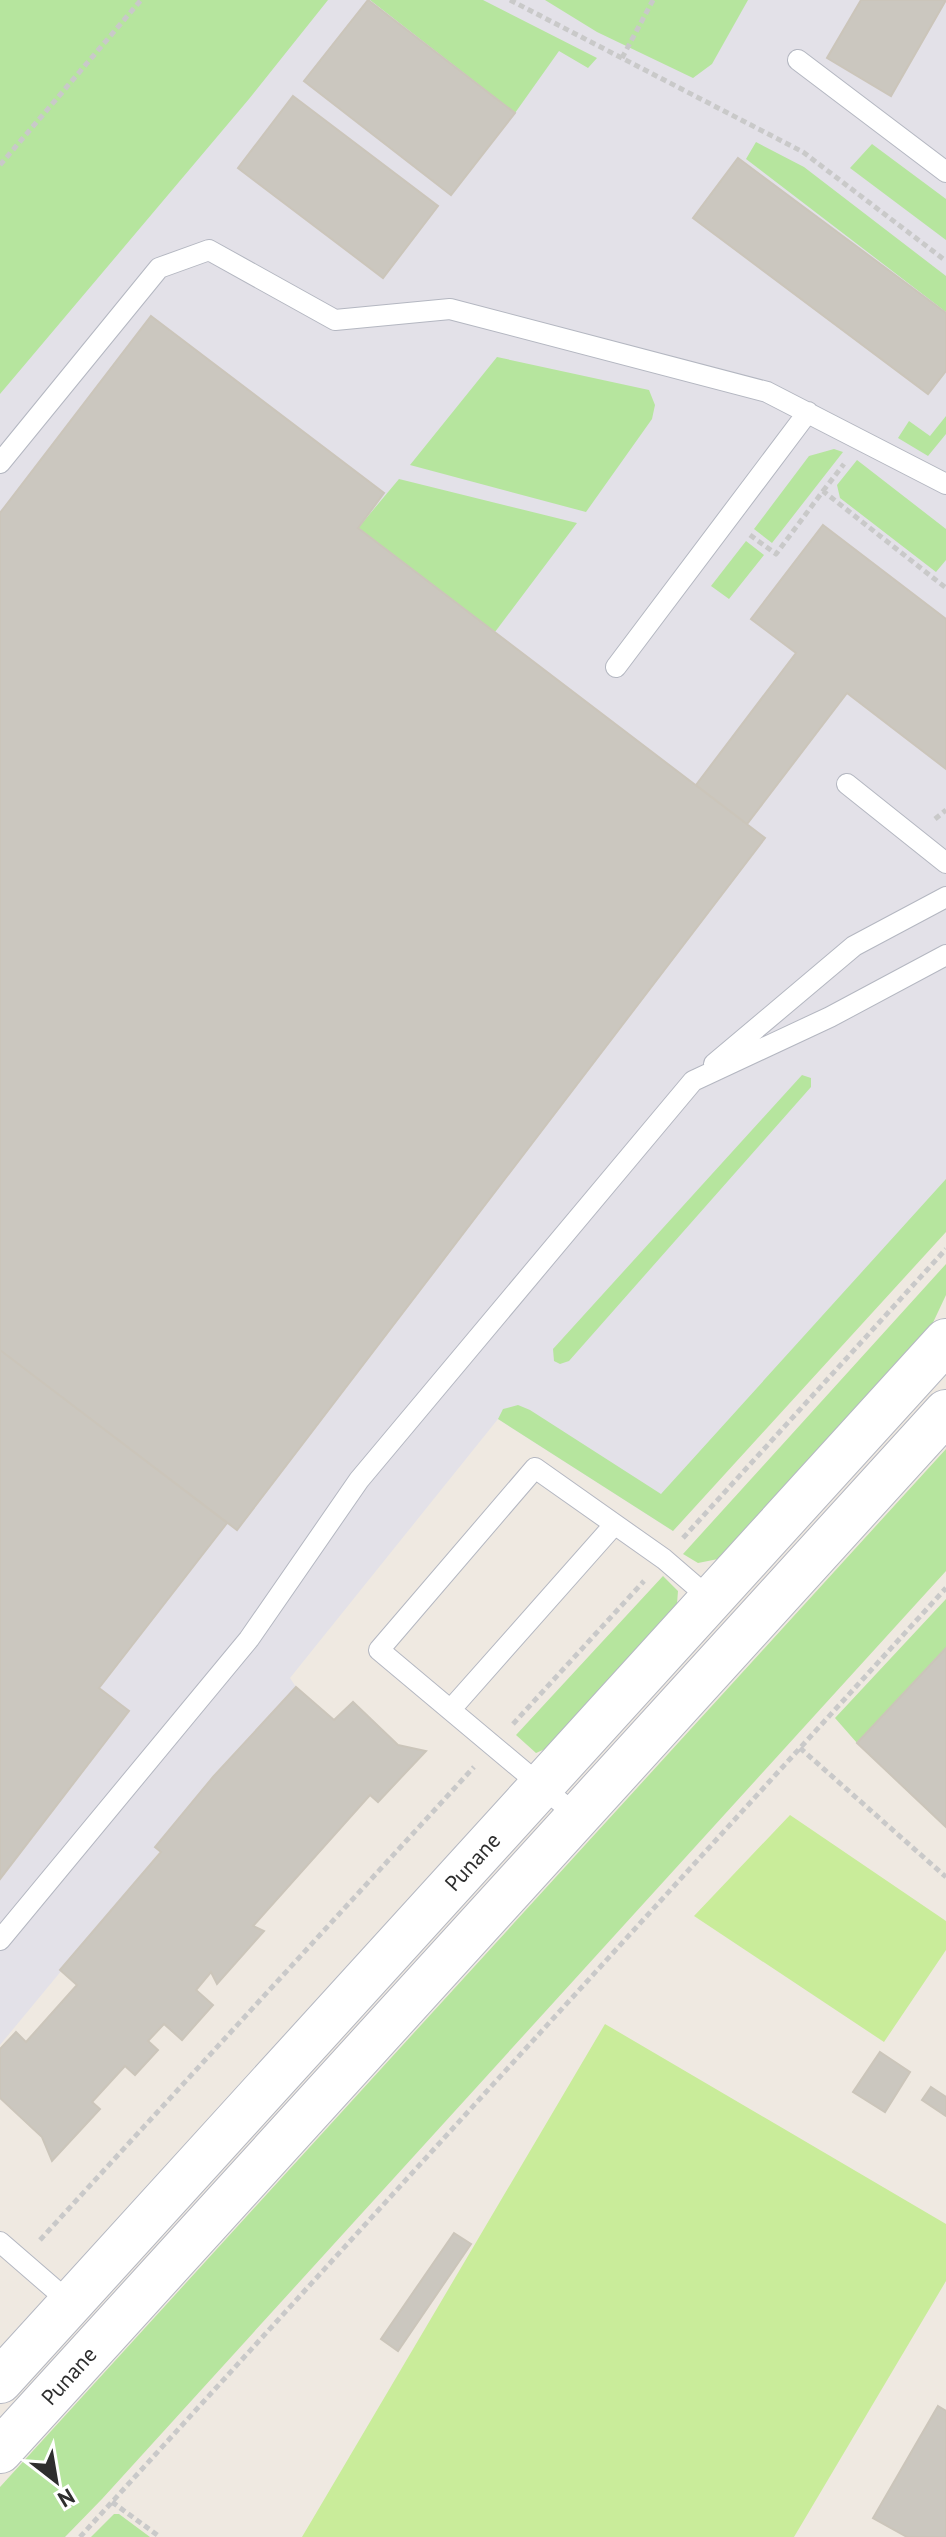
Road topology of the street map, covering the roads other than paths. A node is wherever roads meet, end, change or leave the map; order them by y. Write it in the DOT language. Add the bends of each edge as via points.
graph roads {
  1 [pos="798,60"];
  2 [pos="946,172"];
  3 [pos="808,412"];
  4 [pos="0,463"];
  5 [pos="946,484"];
  6 [pos="616,667"];
  7 [pos="847,784"];
  8 [pos="946,863"];
  9 [pos="946,897"];
  10 [pos="946,955"];
  11 [pos="693,1081"];
  12 [pos="946,1341"];
  13 [pos="946,1412"];
  14 [pos="614,1525"];
  15 [pos="713,1601"];
  16 [pos="745,1630"];
  17 [pos="452,1708"];
  18 [pos="544,1786"];
  19 [pos="577,1816"];
  20 [pos="0,1940"];
  21 [pos="0,2242"];
  22 [pos="73,2305"];
  23 [pos="104,2334"];
  24 [pos="0,2381"];
  25 [pos="0,2451"];
  1 -- 2 [label="lane"];
  3 -- 4 [label="lane" via="767,392 450,309 335,320 209,250 159,268"];
  3 -- 5 [label="lane"];
  3 -- 6 [label="lane"];
  7 -- 8 [label="lane"];
  9 -- 11 [label="lane" via="854,946"];
  10 -- 11 [label="lane"];
  11 -- 20 [label="lane" via="359,1480 249,1639"];
  12 -- 15 [label="main road, Punane"];
  13 -- 16 [label="main road, Punane"];
  14 -- 15 [label="lane"];
  14 -- 17 [label="lane"];
  14 -- 17 [label="lane" via="535,1468 379,1650"];
  15 -- 16 [label="lane"];
  15 -- 18 [label="main road, Punane"];
  16 -- 19 [label="main road, Punane"];
  17 -- 18 [label="lane"];
  18 -- 19 [label="lane"];
  18 -- 22 [label="main road, Punane"];
  19 -- 23 [label="main road, Punane"];
  21 -- 22 [label="lane"];
  22 -- 23 [label="lane"];
  22 -- 24 [label="main road, Punane"];
  23 -- 25 [label="main road, Punane"];
}
